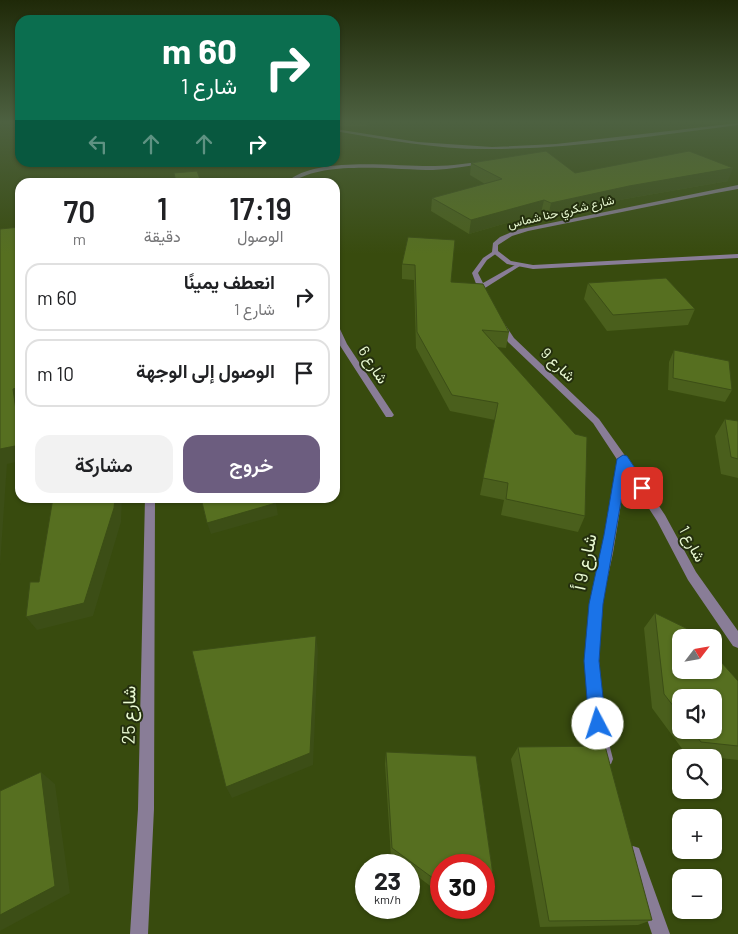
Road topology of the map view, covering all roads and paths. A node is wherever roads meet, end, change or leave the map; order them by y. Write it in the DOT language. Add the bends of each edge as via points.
graph roads {
  1 [pos="446,167"];
  2 [pos="295,178"];
  3 [pos="738,187"];
  4 [pos="495,252"];
  5 [pos="738,256"];
  6 [pos="517,266"];
  7 [pos="483,286"];
  8 [pos="489,304"];
  9 [pos="497,319"];
  10 [pos="340,338"];
  11 [pos="389,416"];
  12 [pos="623,459"];
  13 [pos="150,503"];
  14 [pos="738,642"];
  15 [pos="608,769"];
  16 [pos="629,842"];
  17 [pos="139,934"];
  18 [pos="662,934"];
  1 -- 2 [label="street" via="332,168"];
  3 -- 4 [label="street, شارع شكري حنا شماس" via="521,231 502,237 495,244"];
  4 -- 6 [label="street"];
  4 -- 7 [label="street" via="475,273"];
  5 -- 6 [label="street"];
  6 -- 7 [label="street"];
  7 -- 8 [label="street"];
  9 -- 12 [label="street, شارع 9" via="511,340 596,421"];
  10 -- 11 [label="street, شارع 6"];
  12 -- 14 [label="street, شارع 1" via="661,518 692,576"];
  12 -- 15 [label="street, شارع 9 أ" via="596,604 592,661 598,724"];
  13 -- 17 [label="street, شارع 25" via="146,809"];
  16 -- 18 [label="street"];
}
